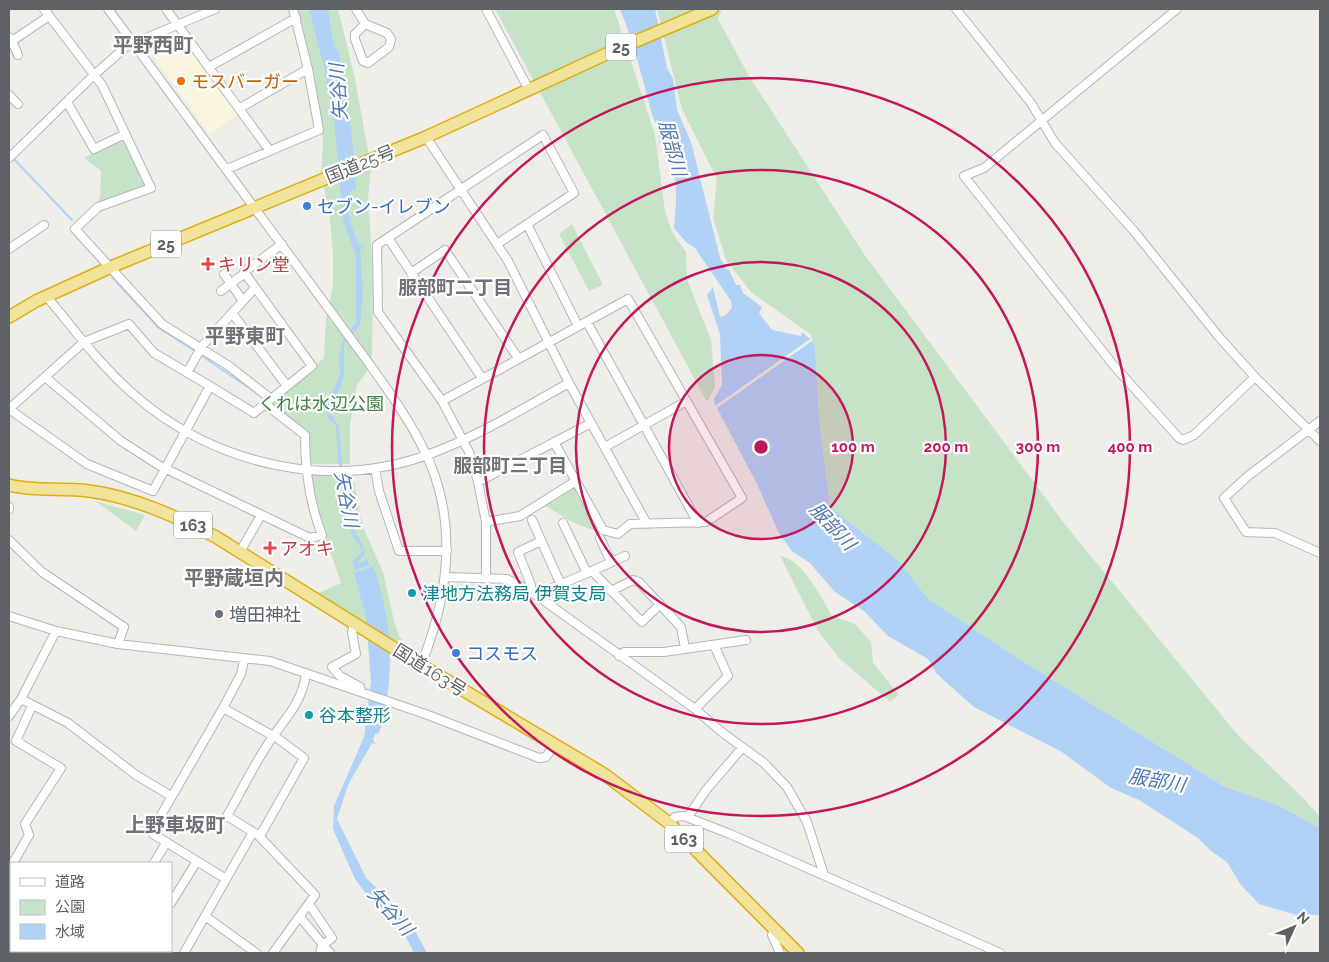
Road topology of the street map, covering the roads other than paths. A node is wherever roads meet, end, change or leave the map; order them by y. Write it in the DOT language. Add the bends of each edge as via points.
graph roads {
  1 [pos="108,9"];
  2 [pos="166,9"];
  3 [pos="215,9"];
  4 [pos="294,9"];
  5 [pos="356,9"];
  6 [pos="486,9"];
  7 [pos="712,9"];
  8 [pos="956,9"];
  9 [pos="1177,9"];
  10 [pos="47,12"];
  11 [pos="296,18"];
  12 [pos="178,24"];
  13 [pos="365,24"];
  14 [pos="10,39"];
  15 [pos="134,43"];
  16 [pos="18,55"];
  17 [pos="209,67"];
  18 [pos="308,69"];
  19 [pos="94,75"];
  20 [pos="530,89"];
  21 [pos="9,95"];
  22 [pos="67,102"];
  23 [pos="18,104"];
  24 [pos="240,108"];
  25 [pos="1040,121"];
  26 [pos="125,134"];
  27 [pos="426,137"];
  28 [pos="270,151"];
  29 [pos="10,157"];
  30 [pos="227,170"];
  31 [pos="460,190"];
  32 [pos="255,208"];
  33 [pos="527,224"];
  34 [pos="44,225"];
  35 [pos="388,238"];
  36 [pos="282,244"];
  37 [pos="496,244"];
  38 [pos="9,249"];
  39 [pos="111,268"];
  40 [pos="410,273"];
  41 [pos="224,274"];
  42 [pos="245,274"];
  43 [pos="231,284"];
  44 [pos="255,288"];
  45 [pos="221,291"];
  46 [pos="47,297"];
  47 [pos="243,301"];
  48 [pos="232,313"];
  49 [pos="9,317"];
  50 [pos="587,322"];
  51 [pos="578,326"];
  52 [pos="84,342"];
  53 [pos="549,343"];
  54 [pos="200,349"];
  55 [pos="518,358"];
  56 [pos="187,373"];
  57 [pos="45,377"];
  58 [pos="1255,377"];
  59 [pos="482,378"];
  60 [pos="569,383"];
  61 [pos="210,386"];
  62 [pos="287,386"];
  63 [pos="268,401"];
  64 [pos="442,401"];
  65 [pos="685,402"];
  66 [pos="1320,420"];
  67 [pos="590,422"];
  68 [pos="644,426"];
  69 [pos="1310,430"];
  70 [pos="186,432"];
  71 [pos="463,440"];
  72 [pos="1320,441"];
  73 [pos="554,442"];
  74 [pos="604,447"];
  75 [pos="427,455"];
  76 [pos="375,468"];
  77 [pos="166,469"];
  78 [pos="308,470"];
  79 [pos="478,482"];
  80 [pos="576,482"];
  81 [pos="9,485"];
  82 [pos="261,515"];
  83 [pos="532,520"];
  84 [pos="486,522"];
  85 [pos="563,523"];
  86 [pos="698,523"];
  87 [pos="647,524"];
  88 [pos="600,538"];
  89 [pos="9,540"];
  90 [pos="541,541"];
  91 [pos="447,551"];
  92 [pos="240,552"];
  93 [pos="1320,553"];
  94 [pos="625,556"];
  95 [pos="611,562"];
  96 [pos="590,572"];
  97 [pos="446,577"];
  98 [pos="486,579"];
  99 [pos="561,585"];
  100 [pos="611,591"];
  101 [pos="534,594"];
  102 [pos="660,604"];
  103 [pos="9,616"];
  104 [pos="355,624"];
  105 [pos="56,632"];
  106 [pos="746,640"];
  107 [pos="118,644"];
  108 [pos="714,645"];
  109 [pos="685,648"];
  110 [pos="619,656"];
  111 [pos="244,660"];
  112 [pos="422,665"];
  113 [pos="306,674"];
  114 [pos="362,693"];
  115 [pos="20,699"];
  116 [pos="32,706"];
  117 [pos="223,708"];
  118 [pos="695,709"];
  119 [pos="9,716"];
  120 [pos="273,736"];
  121 [pos="554,745"];
  122 [pos="742,748"];
  123 [pos="171,796"];
  124 [pos="688,817"];
  125 [pos="669,823"];
  126 [pos="256,834"];
  127 [pos="166,842"];
  128 [pos="197,861"];
  129 [pos="15,862"];
  130 [pos="155,862"];
  131 [pos="824,875"];
  132 [pos="226,879"];
  133 [pos="172,901"];
  134 [pos="309,904"];
  135 [pos="205,916"];
  136 [pos="300,917"];
  137 [pos="774,930"];
  138 [pos="321,950"];
  139 [pos="184,953"];
  140 [pos="256,953"];
  141 [pos="273,953"];
  142 [pos="330,953"];
  143 [pos="780,953"];
  144 [pos="798,953"];
  145 [pos="1000,953"];
  1 -- 15 [label="street"];
  2 -- 12 [label="street"];
  3 -- 12 [label="street"];
  4 -- 11 [label="street"];
  5 -- 13 [label="street"];
  6 -- 20 [label="street"];
  7 -- 20 [label="highway, 国道25号 / 25"];
  8 -- 25 [label="street" via="1031,103"];
  9 -- 25 [label="street"];
  10 -- 14 [label="street"];
  10 -- 19 [label="street"];
  11 -- 17 [label="street"];
  11 -- 18 [label="street"];
  12 -- 15 [label="street"];
  12 -- 17 [label="street"];
  13 -- 13 [label="street" via="387,33 391,39 389,47 368,63 362,61 355,39"];
  14 -- 16 [label="street"];
  15 -- 19 [label="street"];
  15 -- 30 [label="street"];
  17 -- 24 [label="street"];
  18 -- 24 [label="street"];
  18 -- 28 [label="street" via="319,130"];
  19 -- 22 [label="street"];
  19 -- 26 [label="street"];
  20 -- 27 [label="highway, 国道25号 / 25"];
  21 -- 23 [label="street"];
  22 -- 26 [label="street" via="94,149"];
  22 -- 29 [label="street"];
  24 -- 28 [label="street"];
  25 -- 58 [label="street" via="1056,144 1134,231"];
  25 -- 58 [label="street" via="984,168 964,176 1115,367 1183,440 1194,435"];
  26 -- 39 [label="street" via="151,188 98,206 76,229"];
  27 -- 31 [label="street"];
  27 -- 32 [label="highway, 国道25号 / 25"];
  28 -- 30 [label="street"];
  30 -- 32 [label="street"];
  31 -- 33 [label="street" via="543,135 574,193"];
  31 -- 35 [label="street"];
  31 -- 37 [label="street"];
  32 -- 36 [label="street"];
  32 -- 39 [label="highway, 国道25号 / 25"];
  33 -- 37 [label="street"];
  33 -- 51 [label="street"];
  34 -- 38 [label="street"];
  35 -- 40 [label="street"];
  35 -- 64 [label="street" via="377,245 378,312"];
  36 -- 42 [label="street"];
  36 -- 75 [label="street" via="403,412"];
  37 -- 53 [label="street" via="508,261"];
  39 -- 46 [label="highway, 国道25号 / 25"];
  39 -- 54 [label="street" via="162,324"];
  40 -- 55 [label="street" via="445,250"];
  40 -- 59 [label="street"];
  41 -- 43 [label="street"];
  42 -- 43 [label="street"];
  42 -- 44 [label="street"];
  43 -- 45 [label="street"];
  43 -- 47 [label="street"];
  44 -- 47 [label="street"];
  44 -- 62 [label="street" via="312,366"];
  46 -- 49 [label="highway, 国道25号 / 25"];
  46 -- 52 [label="street"];
  47 -- 48 [label="street"];
  48 -- 54 [label="street"];
  48 -- 62 [label="street"];
  50 -- 51 [label="street"];
  50 -- 65 [label="street" via="628,299"];
  50 -- 68 [label="street"];
  51 -- 53 [label="street"];
  52 -- 56 [label="street" via="129,324 154,353"];
  52 -- 57 [label="street"];
  52 -- 70 [label="street" via="132,393"];
  53 -- 55 [label="street"];
  53 -- 60 [label="street"];
  54 -- 56 [label="street"];
  54 -- 63 [label="street" via="229,366"];
  55 -- 59 [label="street"];
  56 -- 61 [label="street"];
  57 -- 77 [label="street" via="122,441"];
  57 -- 77 [label="street" via="9,409 87,464 153,491"];
  58 -- 69 [label="street"];
  59 -- 64 [label="street"];
  60 -- 67 [label="street"];
  60 -- 71 [label="street"];
  61 -- 63 [label="street" via="254,412"];
  61 -- 70 [label="street"];
  62 -- 63 [label="street"];
  63 -- 78 [label="street" via="305,435"];
  64 -- 71 [label="street"];
  65 -- 68 [label="street"];
  65 -- 86 [label="street" via="742,498 706,522"];
  66 -- 69 [label="street"];
  67 -- 73 [label="street"];
  67 -- 74 [label="street"];
  68 -- 74 [label="street"];
  68 -- 86 [label="street"];
  69 -- 72 [label="street"];
  69 -- 93 [label="street" via="1224,498 1246,532 1275,533"];
  70 -- 77 [label="street"];
  70 -- 78 [label="street" via="255,460"];
  71 -- 75 [label="street"];
  71 -- 79 [label="street"];
  73 -- 79 [label="street"];
  73 -- 80 [label="street"];
  74 -- 87 [label="street"];
  75 -- 76 [label="street"];
  75 -- 91 [label="street" via="441,501"];
  76 -- 78 [label="street"];
  76 -- 91 [label="street" via="378,491 398,551"];
  77 -- 82 [label="street"];
  78 -- 82 [label="street" via="311,507 322,535 310,538"];
  79 -- 84 [label="street"];
  80 -- 84 [label="street" via="520,516"];
  80 -- 87 [label="street" via="603,530 618,534 630,524"];
  81 -- 92 [label="highway, 国道163号 / 163" via="28,490 88,491 114,496 185,521"];
  82 -- 92 [label="street"];
  83 -- 90 [label="street"];
  84 -- 98 [label="street"];
  85 -- 96 [label="street"];
  86 -- 87 [label="street"];
  88 -- 95 [label="street"];
  89 -- 107 [label="street" via="42,572 124,627"];
  90 -- 99 [label="street"];
  90 -- 101 [label="street" via="518,552"];
  91 -- 97 [label="street"];
  92 -- 104 [label="highway, 国道163号 / 163"];
  94 -- 95 [label="street"];
  95 -- 96 [label="street"];
  96 -- 99 [label="street"];
  96 -- 100 [label="street"];
  97 -- 98 [label="street"];
  97 -- 112 [label="street" via="435,630"];
  98 -- 101 [label="street" via="506,579"];
  99 -- 101 [label="street"];
  100 -- 102 [label="street" via="633,580"];
  100 -- 102 [label="street" via="642,622"];
  101 -- 110 [label="street"];
  102 -- 109 [label="street" via="681,626"];
  103 -- 105 [label="street"];
  104 -- 112 [label="highway, 国道163号 / 163"];
  104 -- 114 [label="street" via="352,632 356,654 332,666 340,676 360,687"];
  105 -- 107 [label="street"];
  105 -- 115 [label="street"];
  106 -- 108 [label="street"];
  107 -- 111 [label="street"];
  108 -- 109 [label="street"];
  108 -- 118 [label="street" via="728,676"];
  109 -- 110 [label="street" via="664,652 624,652"];
  110 -- 118 [label="street"];
  111 -- 113 [label="street" via="270,661"];
  111 -- 117 [label="street" via="241,674"];
  112 -- 121 [label="highway, 国道163号 / 163"];
  113 -- 114 [label="street"];
  113 -- 120 [label="street" via="301,698"];
  114 -- 121 [label="street" via="539,758 546,757"];
  115 -- 116 [label="street"];
  115 -- 119 [label="street"];
  116 -- 123 [label="street" via="68,723 136,775"];
  116 -- 129 [label="street" via="16,741 61,768 26,824 29,834"];
  117 -- 120 [label="street"];
  117 -- 123 [label="street"];
  118 -- 122 [label="street"];
  120 -- 126 [label="street" via="228,816"];
  120 -- 126 [label="street" via="304,758"];
  121 -- 125 [label="highway, 国道163号 / 163" via="604,774"];
  122 -- 124 [label="street"];
  122 -- 131 [label="street" via="764,763 787,787 807,822"];
  123 -- 127 [label="street" via="153,829 153,834"];
  124 -- 125 [label="street" via="675,817"];
  124 -- 131 [label="street"];
  125 -- 137 [label="highway, 国道163号 / 163"];
  126 -- 132 [label="street"];
  126 -- 134 [label="street" via="315,895"];
  127 -- 128 [label="street"];
  127 -- 130 [label="street"];
  128 -- 132 [label="street"];
  128 -- 133 [label="street"];
  131 -- 145 [label="street"];
  132 -- 135 [label="street"];
  134 -- 136 [label="street"];
  134 -- 138 [label="street" via="332,938"];
  135 -- 139 [label="street"];
  135 -- 140 [label="street"];
  136 -- 138 [label="street"];
  136 -- 141 [label="street"];
  137 -- 143 [label="street" via="772,935"];
  137 -- 144 [label="highway, 国道163号 / 163"];
  138 -- 142 [label="street"];
}
